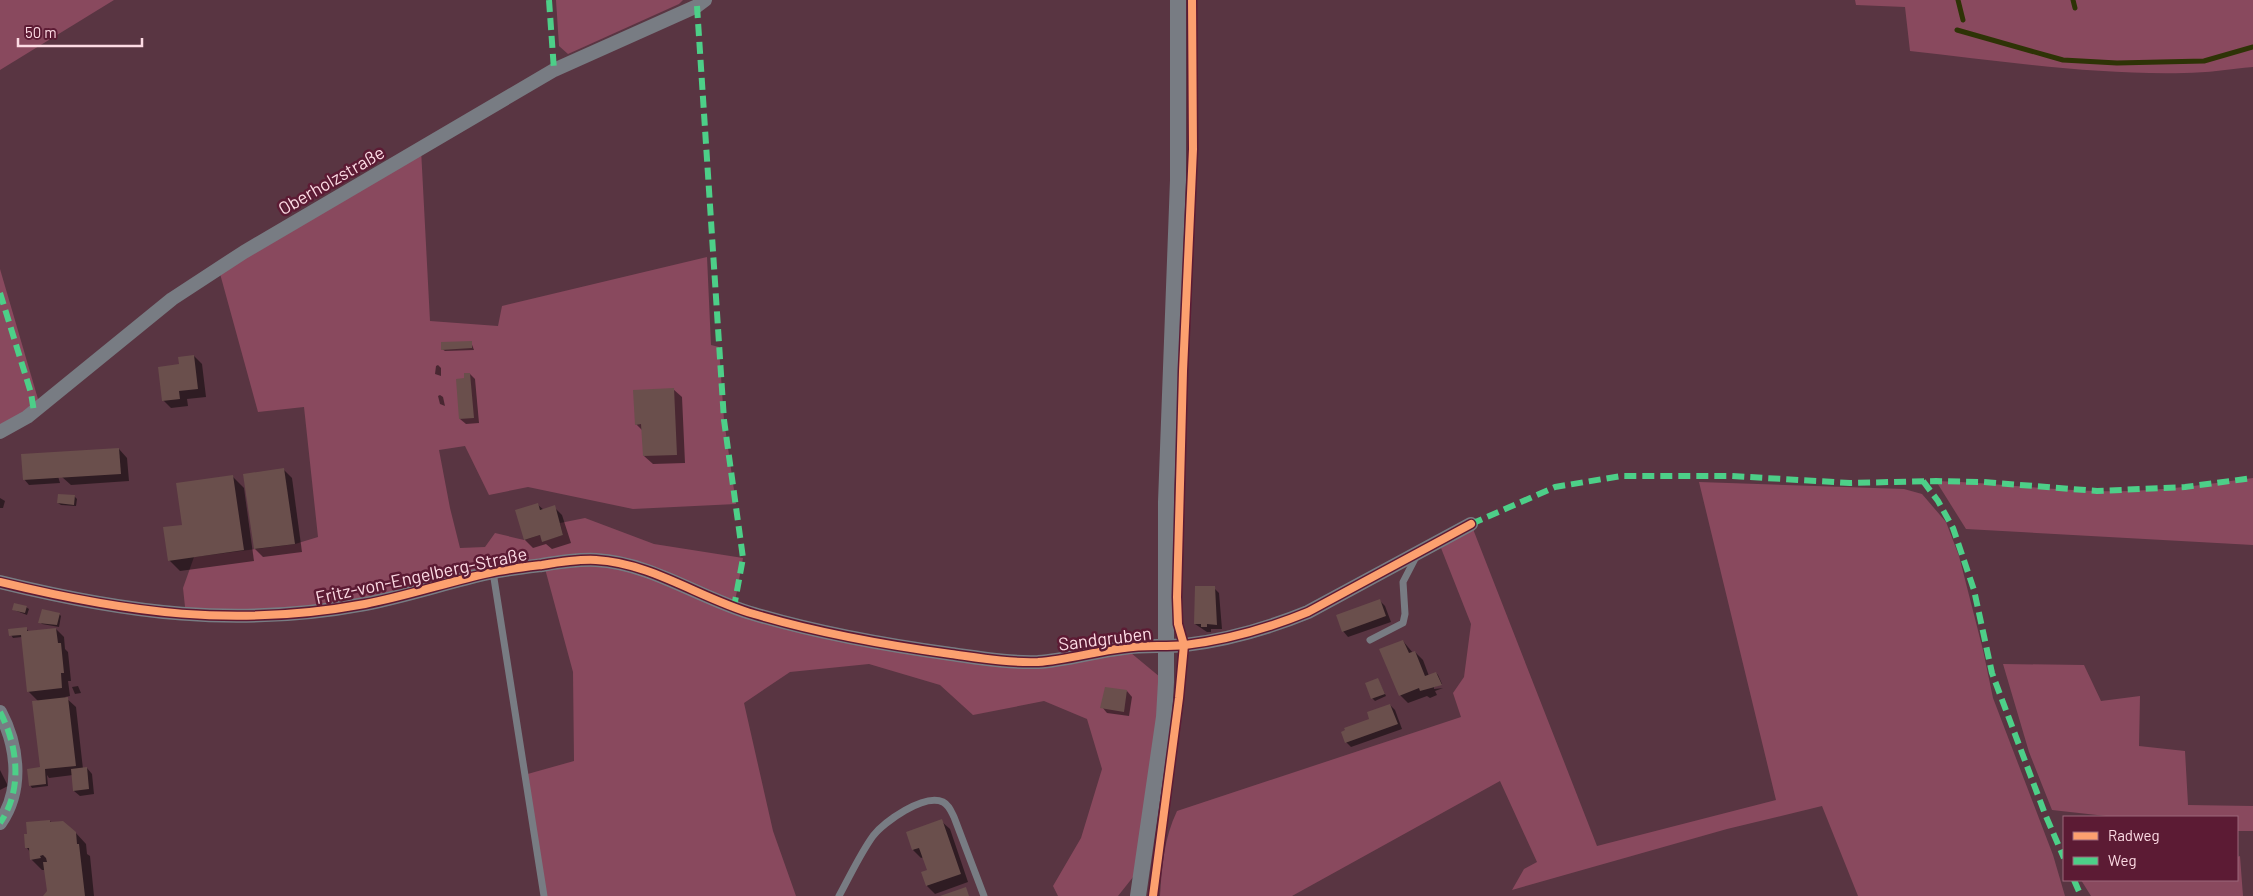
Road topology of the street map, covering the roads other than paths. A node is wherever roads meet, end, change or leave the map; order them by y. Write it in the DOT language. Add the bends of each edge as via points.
graph roads {
  1 [pos="705,0"];
  2 [pos="1178,0"];
  3 [pos="0,432"];
  4 [pos="1471,524"];
  5 [pos="1418,552"];
  6 [pos="493,572"];
  7 [pos="0,582"];
  8 [pos="751,614"];
  9 [pos="1370,640"];
  10 [pos="1167,645"];
  11 [pos="0,712"];
  12 [pos="0,823"];
  13 [pos="544,896"];
  14 [pos="839,896"];
  15 [pos="984,896"];
  16 [pos="1138,896"];
  1 -- 3 [label="street, Oberholzstraße" via="554,70 244,252 172,299 27,417"];
  2 -- 10 [label="street, Sandgruben" via="1178,170 1166,502"];
  4 -- 5 [label="street, Sandgruben"];
  5 -- 9 [label="lane" via="1403,582 1403,624"];
  5 -- 10 [label="street, Sandgruben" via="1308,612 1282,622 1241,634"];
  6 -- 7 [label="street, Fritz-von-Engelberg-Straße" via="368,603 306,614 240,617 186,616 121,608"];
  6 -- 8 [label="street, Fritz-von-Engelberg-Straße" via="578,560 613,562 654,574"];
  6 -- 13 [label="lane"];
  8 -- 10 [label="street, Sandgruben" via="917,650 1005,662 1040,662 1125,648"];
  10 -- 16 [label="street, Sandgruben" via="1164,718"];
  11 -- 12 [label="street" via="11,737 16,761 13,798"];
  14 -- 15 [label="lane" via="869,841 885,823 921,803 939,801 948,806 954,817"];
}
